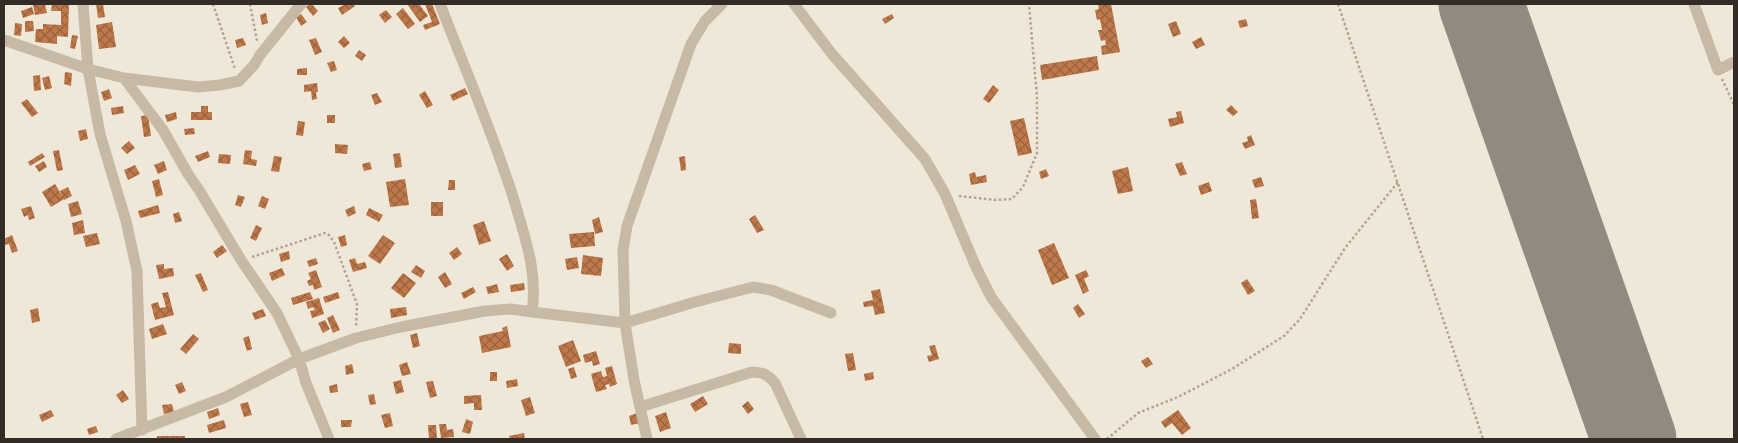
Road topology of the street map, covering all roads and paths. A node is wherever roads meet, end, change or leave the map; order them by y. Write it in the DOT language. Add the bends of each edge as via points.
graph roads {
  1 [pos="84,4"];
  2 [pos="213,4"];
  3 [pos="250,4"];
  4 [pos="301,4"];
  5 [pos="440,4"];
  6 [pos="722,4"];
  7 [pos="794,4"];
  8 [pos="1029,4"];
  9 [pos="1338,4"];
  10 [pos="1694,4"];
  11 [pos="4,40"];
  12 [pos="260,55"];
  13 [pos="1734,62"];
  14 [pos="88,69"];
  15 [pos="1718,70"];
  16 [pos="124,78"];
  17 [pos="239,80"];
  18 [pos="1734,105"];
  19 [pos="1398,181"];
  20 [pos="945,194"];
  21 [pos="241,260"];
  22 [pos="532,312"];
  23 [pos="831,313"];
  24 [pos="625,323"];
  25 [pos="356,338"];
  26 [pos="299,359"];
  27 [pos="640,407"];
  28 [pos="142,430"];
  29 [pos="116,439"];
  30 [pos="329,439"];
  31 [pos="647,439"];
  32 [pos="801,439"];
  33 [pos="1095,439"];
  34 [pos="1107,439"];
  35 [pos="1482,439"];
  1 -- 14 [label="street"];
  2 -- 17 [label="path"];
  3 -- 12 [label="path"];
  4 -- 12 [label="street"];
  5 -- 22 [label="street" via="506,176 530,252 534,275"];
  6 -- 24 [label="street" via="704,21 691,44 627,226 623,250"];
  7 -- 20 [label="street" via="832,54 924,158"];
  8 -- 20 [label="path" via="1037,97 1037,153 1023,187 1012,199 1004,200"];
  9 -- 19 [label="path"];
  10 -- 15 [label="street"];
  11 -- 14 [label="street"];
  12 -- 17 [label="street"];
  13 -- 15 [label="street"];
  14 -- 16 [label="street"];
  14 -- 28 [label="street" via="100,134 137,271"];
  15 -- 18 [label="path"];
  16 -- 17 [label="street" via="198,87"];
  16 -- 21 [label="street" via="163,130"];
  19 -- 34 [label="path" via="1345,248 1300,319 1284,336 1224,373 1138,413"];
  19 -- 35 [label="path"];
  20 -- 33 [label="street" via="991,297"];
  21 -- 25 [label="path" via="325,233 329,235 357,304"];
  21 -- 26 [label="street" via="277,314"];
  22 -- 24 [label="street"];
  22 -- 25 [label="street" via="511,309 485,311"];
  23 -- 24 [label="street" via="771,290 752,287"];
  24 -- 27 [label="street"];
  25 -- 26 [label="street"];
  26 -- 28 [label="street" via="226,397"];
  26 -- 30 [label="street"];
  27 -- 31 [label="street"];
  27 -- 32 [label="street" via="760,372 774,383"];
  28 -- 29 [label="street"];
}
